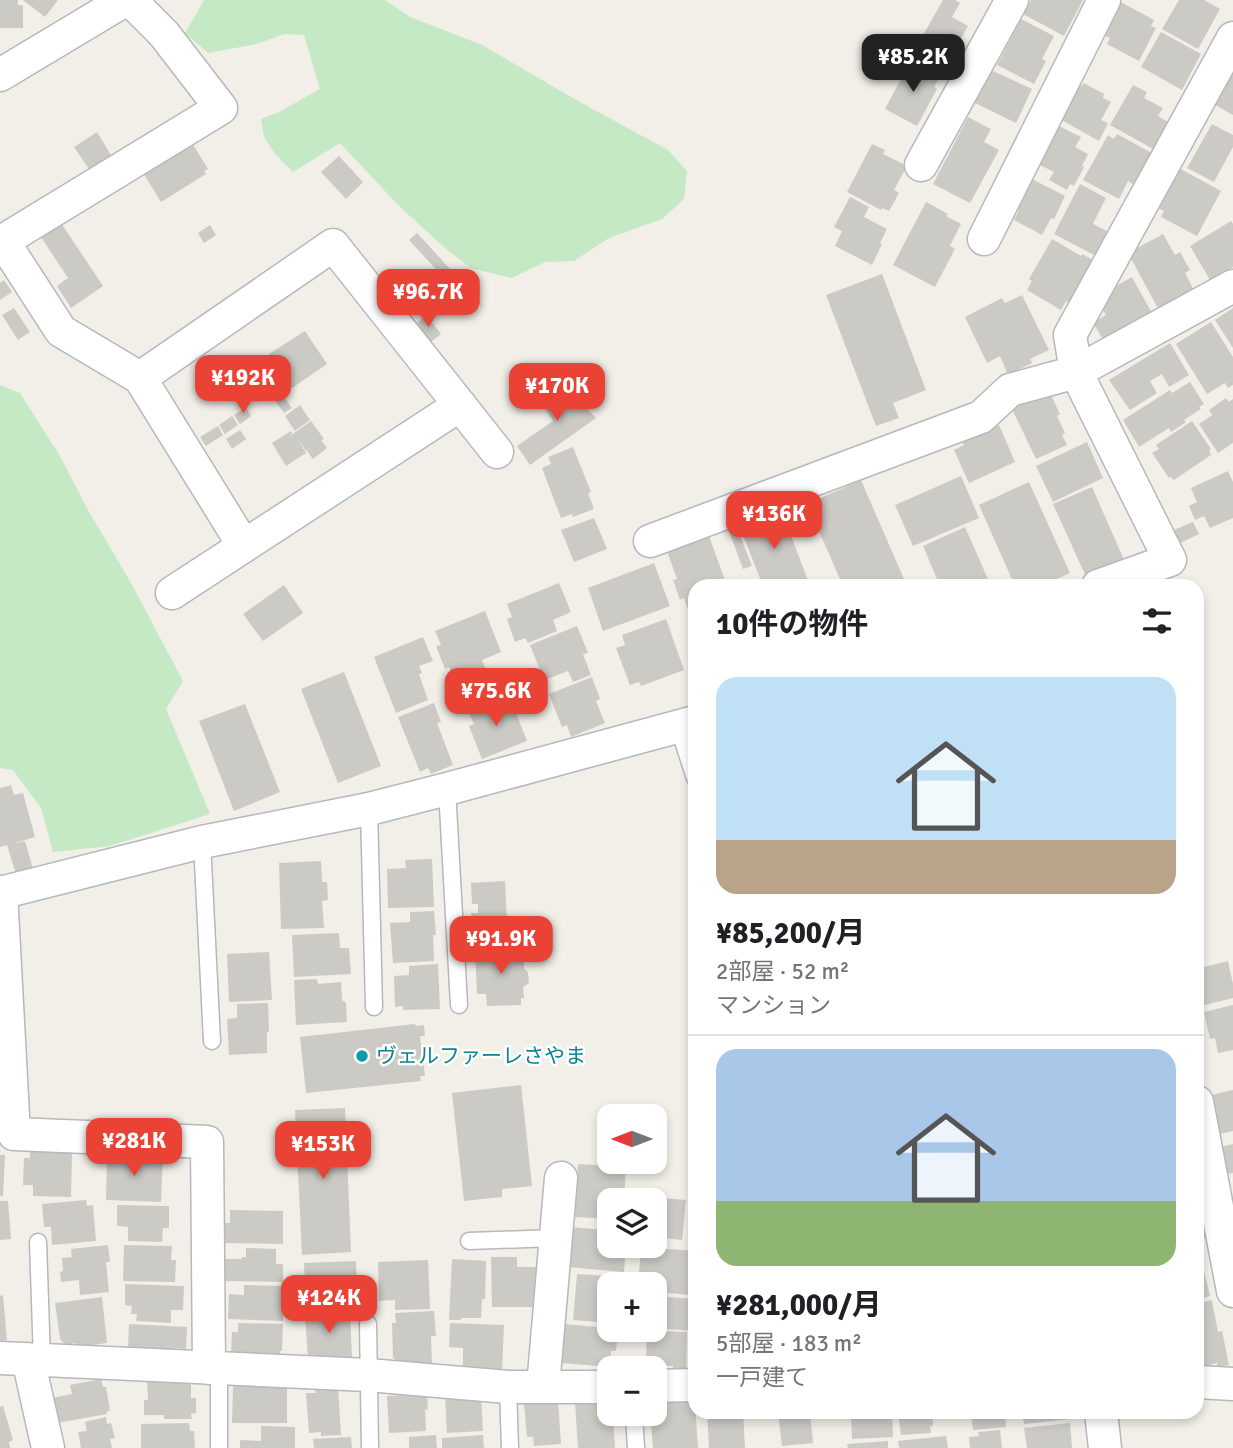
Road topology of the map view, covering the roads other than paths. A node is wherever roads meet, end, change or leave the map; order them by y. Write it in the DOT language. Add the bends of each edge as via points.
graph roads {
  1 [pos="125,0"];
  2 [pos="130,0"];
  3 [pos="1012,0"];
  4 [pos="1104,0"];
  5 [pos="1233,38"];
  6 [pos="0,75"];
  7 [pos="921,165"];
  8 [pos="984,239"];
  9 [pos="1,240"];
  10 [pos="1233,286"];
  11 [pos="1076,372"];
  12 [pos="141,378"];
  13 [pos="460,405"];
  14 [pos="497,452"];
  15 [pos="650,541"];
  16 [pos="244,547"];
  17 [pos="1117,579"];
  18 [pos="172,593"];
  19 [pos="686,724"];
  20 [pos="447,789"];
  21 [pos="369,809"];
  22 [pos="202,842"];
  23 [pos="0,893"];
  24 [pos="459,1005"];
  25 [pos="374,1007"];
  26 [pos="212,1041"];
  27 [pos="1204,1139"];
  28 [pos="561,1178"];
  29 [pos="556,1238"];
  30 [pos="469,1241"];
  31 [pos="38,1242"];
  32 [pos="1233,1291"];
  33 [pos="368,1324"];
  34 [pos="23,1359"];
  35 [pos="214,1368"];
  36 [pos="368,1375"];
  37 [pos="1204,1382"];
  38 [pos="1233,1384"];
  39 [pos="688,1385"];
  40 [pos="667,1386"];
  41 [pos="508,1387"];
  42 [pos="543,1387"];
  43 [pos="597,1387"];
  44 [pos="1102,1419"];
  45 [pos="635,1426"];
  46 [pos="48,1448"];
  47 [pos="219,1448"];
  48 [pos="370,1448"];
  49 [pos="510,1448"];
  50 [pos="636,1448"];
  51 [pos="1105,1448"];
  1 -- 6 [label="street"];
  2 -- 9 [label="street" via="164,34 221,108"];
  3 -- 7 [label="street"];
  4 -- 8 [label="street"];
  5 -- 11 [label="street" via="1070,335"];
  9 -- 12 [label="street" via="61,331"];
  10 -- 11 [label="street"];
  11 -- 15 [label="street" via="1010,390 981,417"];
  11 -- 17 [label="street" via="1170,560"];
  12 -- 13 [label="street" via="333,245"];
  12 -- 16 [label="street"];
  13 -- 14 [label="street"];
  13 -- 16 [label="street"];
  16 -- 18 [label="street"];
  19 -- 20 [label="street"];
  20 -- 21 [label="street"];
  20 -- 24 [label="lane"];
  21 -- 22 [label="street"];
  21 -- 25 [label="lane"];
  22 -- 23 [label="street"];
  22 -- 26 [label="lane"];
  23 -- 35 [label="street" via="14,1134 207,1142"];
  27 -- 32 [label="street"];
  28 -- 29 [label="street"];
  29 -- 30 [label="lane"];
  29 -- 42 [label="street"];
  31 -- 34 [label="lane"];
  33 -- 36 [label="lane"];
  34 -- 35 [label="street"];
  34 -- 46 [label="street"];
  35 -- 36 [label="street"];
  35 -- 47 [label="lane"];
  36 -- 41 [label="street"];
  36 -- 48 [label="lane"];
  37 -- 38 [label="street"];
  39 -- 40 [label="street"];
  41 -- 42 [label="street"];
  41 -- 49 [label="lane"];
  42 -- 43 [label="street"];
  44 -- 51 [label="street"];
  45 -- 50 [label="lane"];
}
